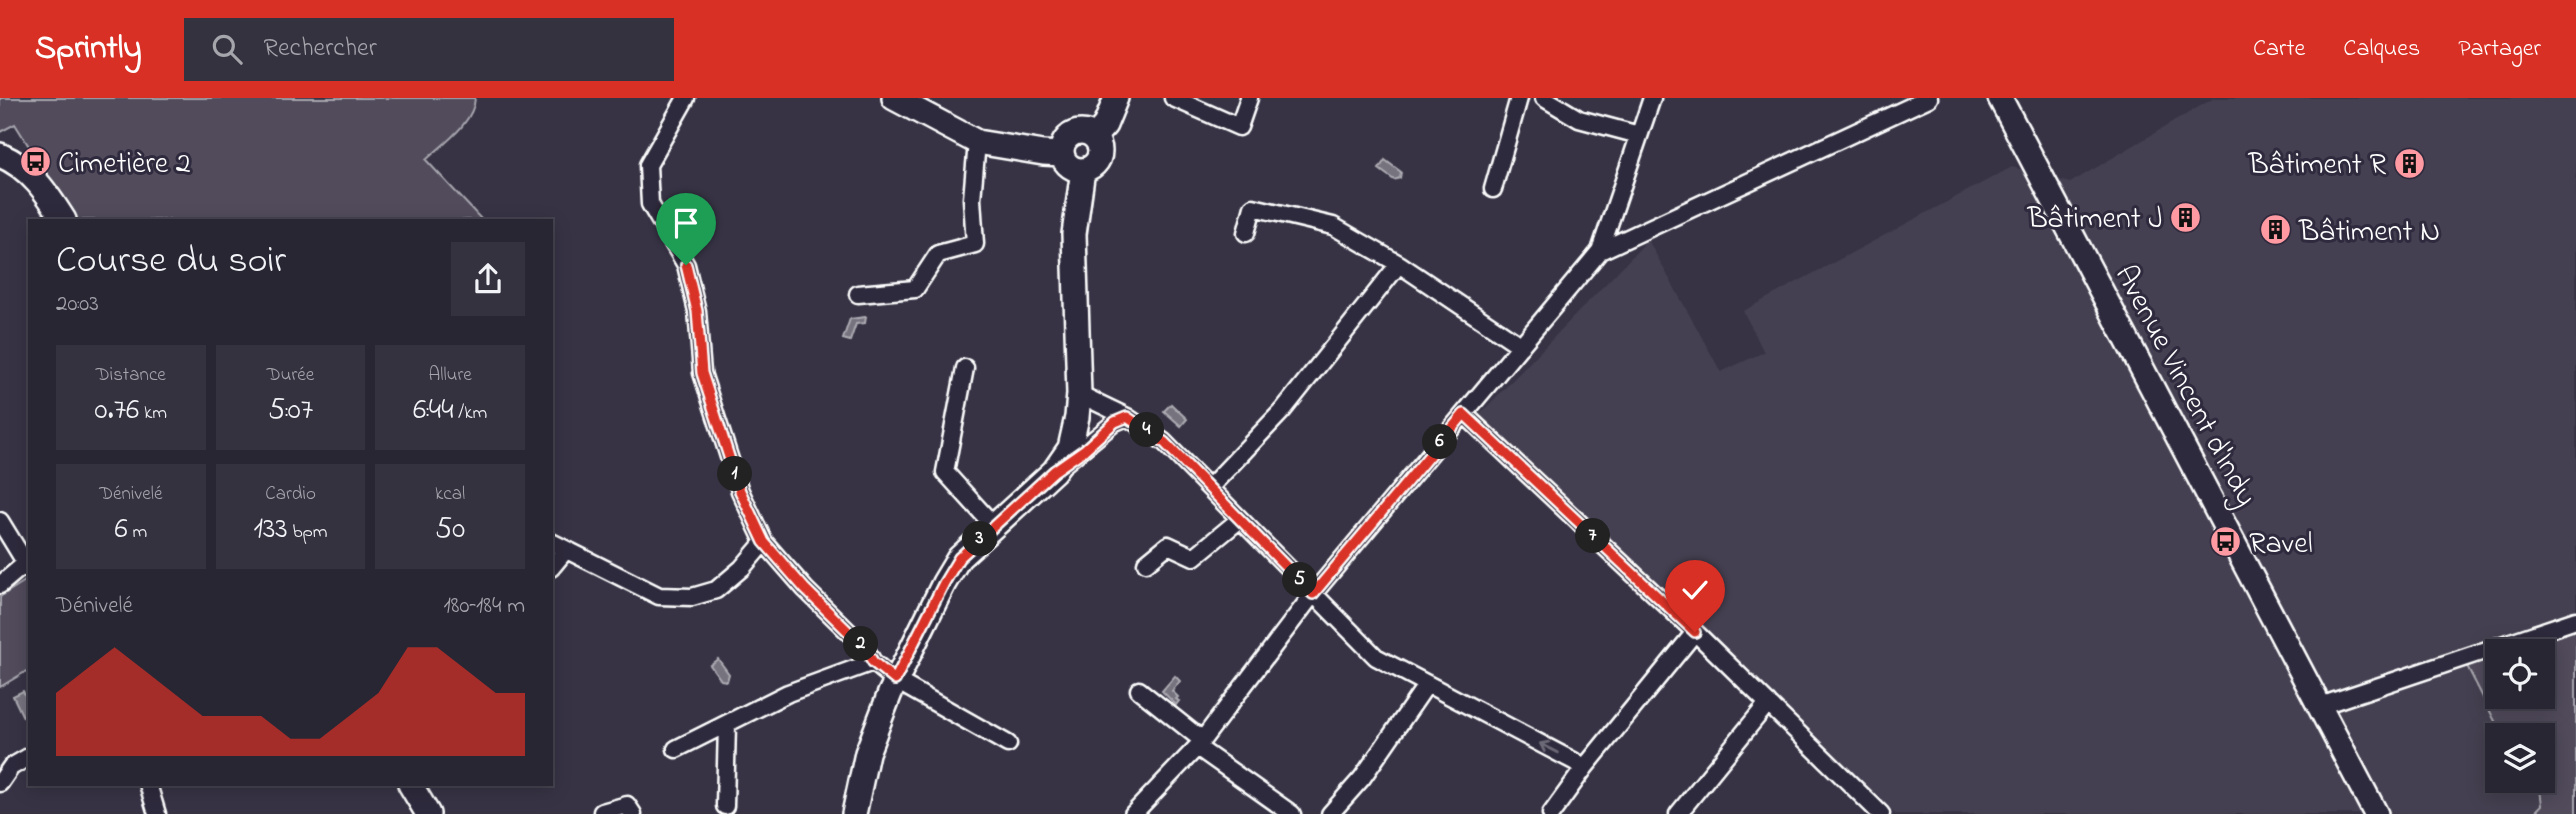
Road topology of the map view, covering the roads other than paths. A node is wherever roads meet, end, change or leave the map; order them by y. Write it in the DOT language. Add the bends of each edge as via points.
graph roads {
  1 [pos="686,98"];
  2 [pos="894,98"];
  3 [pos="1116,98"];
  4 [pos="1173,98"];
  5 [pos="1249,98"];
  6 [pos="1519,98"];
  7 [pos="1544,98"];
  8 [pos="1652,98"];
  9 [pos="1929,98"];
  10 [pos="2000,98"];
  11 [pos="1639,135"];
  12 [pos="1094,137"];
  13 [pos="976,142"];
  14 [pos="1062,153"];
  15 [pos="0,155"];
  16 [pos="1083,170"];
  17 [pos="1493,189"];
  18 [pos="63,219"];
  19 [pos="1246,233"];
  20 [pos="1600,251"];
  21 [pos="1399,264"];
  22 [pos="858,294"];
  23 [pos="1521,346"];
  24 [pos="965,369"];
  25 [pos="1079,394"];
  26 [pos="1464,414"];
  27 [pos="1127,417"];
  28 [pos="1054,471"];
  29 [pos="1210,487"];
  30 [pos="1239,520"];
  31 [pos="0,521"];
  32 [pos="994,526"];
  33 [pos="764,542"];
  34 [pos="558,547"];
  35 [pos="1146,563"];
  36 [pos="28,566"];
  37 [pos="0,585"];
  38 [pos="1313,594"];
  39 [pos="2576,620"];
  40 [pos="1695,632"];
  41 [pos="873,662"];
  42 [pos="895,680"];
  43 [pos="1427,684"];
  44 [pos="1139,690"];
  45 [pos="1768,703"];
  46 [pos="2320,706"];
  47 [pos="727,724"];
  48 [pos="1199,743"];
  49 [pos="1008,744"];
  50 [pos="676,749"];
  51 [pos="28,757"];
  52 [pos="1585,766"];
  53 [pos="0,783"];
  54 [pos="149,786"];
  55 [pos="411,786"];
  56 [pos="725,806"];
  57 [pos="602,812"];
  58 [pos="157,814"];
  59 [pos="428,814"];
  60 [pos="634,814"];
  61 [pos="854,814"];
  62 [pos="1133,814"];
  63 [pos="1292,814"];
  64 [pos="1330,814"];
  65 [pos="1551,814"];
  66 [pos="1678,814"];
  67 [pos="1881,814"];
  68 [pos="2376,814"];
  1 -- 33 [label="street" via="648,165 650,204 686,265 697,311 702,373 740,491"];
  2 -- 13 [label="street"];
  3 -- 12 [label="street" via="1105,125"];
  4 -- 5 [label="street" via="1239,127"];
  6 -- 17 [label="street"];
  7 -- 11 [label="street" via="1579,119"];
  8 -- 11 [label="street"];
  9 -- 20 [label="street"];
  10 -- 46 [label="street, Avenue Vincent d'Indy"];
  11 -- 20 [label="street"];
  12 -- 14 [label="street" via="1073,134"];
  12 -- 16 [label="street" via="1100,147 1099,158"];
  13 -- 14 [label="street"];
  13 -- 22 [label="street" via="975,244 938,254 915,289"];
  14 -- 16 [label="street" via="1070,167"];
  15 -- 18 [label="street" via="36,179"];
  16 -- 25 [label="street" via="1074,234"];
  19 -- 21 [label="street" via="1253,208 1333,226"];
  20 -- 23 [label="street"];
  21 -- 23 [label="street"];
  21 -- 29 [label="street" via="1283,410"];
  23 -- 26 [label="street"];
  24 -- 32 [label="street" via="946,472"];
  25 -- 27 [label="street"];
  25 -- 28 [label="street" via="1070,448"];
  26 -- 38 [label="street"];
  26 -- 40 [label="street"];
  27 -- 28 [label="street"];
  27 -- 29 [label="street" via="1164,442"];
  28 -- 32 [label="street"];
  29 -- 30 [label="street"];
  30 -- 35 [label="street" via="1194,557 1168,545"];
  30 -- 38 [label="street"];
  31 -- 36 [label="street"];
  32 -- 42 [label="street" via="959,558"];
  33 -- 34 [label="street" via="716,590 692,597 659,596"];
  33 -- 41 [label="street"];
  36 -- 37 [label="street"];
  38 -- 43 [label="street" via="1376,657"];
  38 -- 48 [label="street"];
  39 -- 46 [label="street"];
  40 -- 45 [label="street"];
  40 -- 52 [label="street"];
  41 -- 42 [label="street"];
  41 -- 47 [label="street" via="788,694"];
  42 -- 49 [label="street"];
  42 -- 61 [label="street" via="867,753"];
  52 -- 43 [label="street, one-way"];
  43 -- 64 [label="street" via="1362,778"];
  44 -- 48 [label="street"];
  45 -- 66 [label="street"];
  45 -- 67 [label="street"];
  46 -- 68 [label="street, Avenue Vincent d'Indy"];
  47 -- 50 [label="street"];
  47 -- 56 [label="street"];
  48 -- 62 [label="street"];
  48 -- 63 [label="street"];
  51 -- 53 [label="street" via="11,767"];
  52 -- 65 [label="street"];
  54 -- 58 [label="street"];
  55 -- 59 [label="street"];
  57 -- 60 [label="street" via="627,805"];
}
